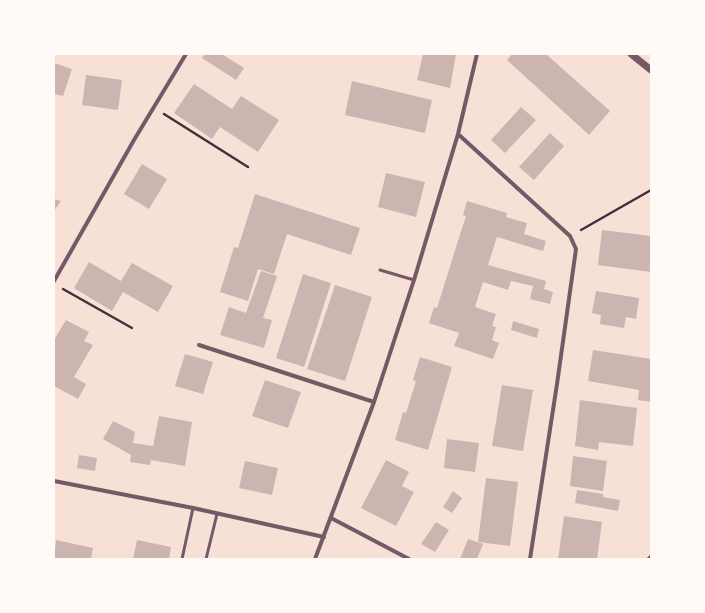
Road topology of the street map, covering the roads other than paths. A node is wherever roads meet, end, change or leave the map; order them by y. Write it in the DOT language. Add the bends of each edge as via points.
graph roads {
  1 [pos="186,54"];
  2 [pos="477,54"];
  3 [pos="631,54"];
  4 [pos="651,70"];
  5 [pos="458,134"];
  6 [pos="380,270"];
  7 [pos="414,280"];
  8 [pos="54,281"];
  9 [pos="199,345"];
  10 [pos="374,402"];
  11 [pos="54,481"];
  12 [pos="193,508"];
  13 [pos="218,514"];
  14 [pos="331,518"];
  15 [pos="324,537"];
  16 [pos="651,556"];
  17 [pos="182,559"];
  18 [pos="206,559"];
  19 [pos="315,559"];
  20 [pos="409,559"];
  21 [pos="530,559"];
  22 [pos="648,559"];
  1 -- 8 [label="street"];
  2 -- 5 [label="street"];
  3 -- 4 [label="street"];
  5 -- 7 [label="street"];
  5 -- 21 [label="street" via="570,236 576,249"];
  6 -- 7 [label="lane"];
  7 -- 10 [label="street"];
  9 -- 10 [label="street"];
  10 -- 14 [label="street"];
  11 -- 12 [label="street"];
  12 -- 13 [label="street"];
  12 -- 17 [label="lane"];
  13 -- 15 [label="street"];
  13 -- 18 [label="lane"];
  14 -- 15 [label="street"];
  14 -- 20 [label="street"];
  15 -- 19 [label="street"];
  16 -- 22 [label="lane"];
}
